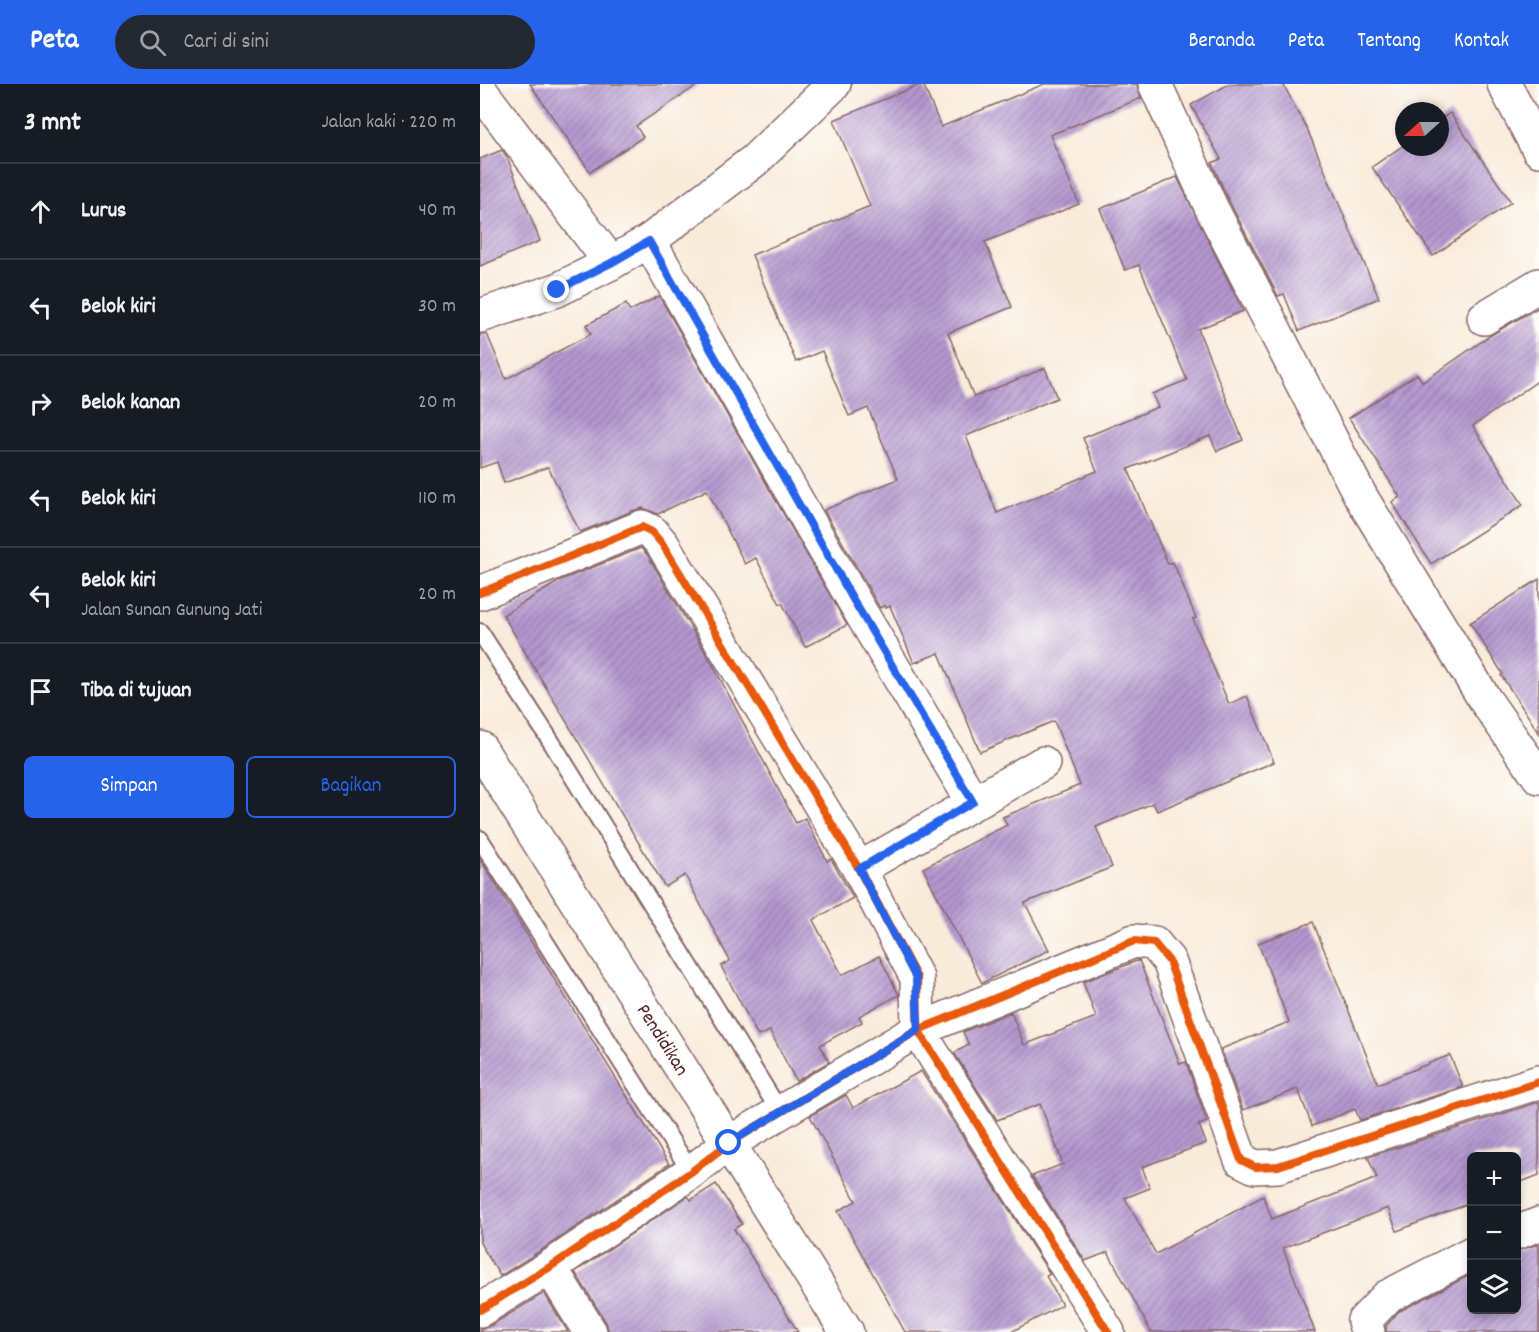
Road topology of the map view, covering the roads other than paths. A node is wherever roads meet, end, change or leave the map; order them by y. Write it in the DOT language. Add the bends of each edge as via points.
graph roads {
  1 [pos="834,84"];
  2 [pos="1155,84"];
  3 [pos="1504,84"];
  4 [pos="485,91"];
  5 [pos="1539,150"];
  6 [pos="649,241"];
  7 [pos="611,263"];
  8 [pos="1539,285"];
  9 [pos="480,316"];
  10 [pos="1484,318"];
  11 [pos="480,593"];
  12 [pos="480,632"];
  13 [pos="480,748"];
  14 [pos="1042,763"];
  15 [pos="1539,777"];
  16 [pos="973,802"];
  17 [pos="480,839"];
  18 [pos="859,869"];
  19 [pos="918,1030"];
  20 [pos="1539,1082"];
  21 [pos="780,1112"];
  22 [pos="729,1143"];
  23 [pos="691,1172"];
  24 [pos="1539,1224"];
  25 [pos="1521,1231"];
  26 [pos="1467,1256"];
  27 [pos="550,1267"];
  28 [pos="480,1310"];
  29 [pos="590,1332"];
  30 [pos="847,1332"];
  31 [pos="1108,1332"];
  32 [pos="1368,1332"];
  1 -- 6 [label="street" via="755,160"];
  2 -- 15 [label="street" via="1211,207 1361,497 1485,700"];
  3 -- 5 [label="street"];
  4 -- 7 [label="street"];
  6 -- 7 [label="street"];
  6 -- 16 [label="street"];
  7 -- 9 [label="street" via="557,290"];
  8 -- 10 [label="street"];
  11 -- 18 [label="street" via="642,527 652,532 663,544"];
  12 -- 21 [label="lane"];
  13 -- 22 [label="street, Pendidikan"];
  14 -- 16 [label="street"];
  16 -- 18 [label="street"];
  17 -- 23 [label="lane"];
  18 -- 19 [label="street" via="916,978"];
  19 -- 20 [label="street" via="1134,941 1154,943 1169,961 1241,1160 1255,1167 1278,1166"];
  19 -- 21 [label="street"];
  19 -- 31 [label="street"];
  21 -- 22 [label="street"];
  22 -- 23 [label="street"];
  22 -- 30 [label="street, Pendidikan"];
  23 -- 27 [label="street"];
  24 -- 25 [label="street"];
  26 -- 32 [label="street" via="1387,1297 1364,1321"];
  27 -- 28 [label="street"];
  27 -- 29 [label="street"];
}
